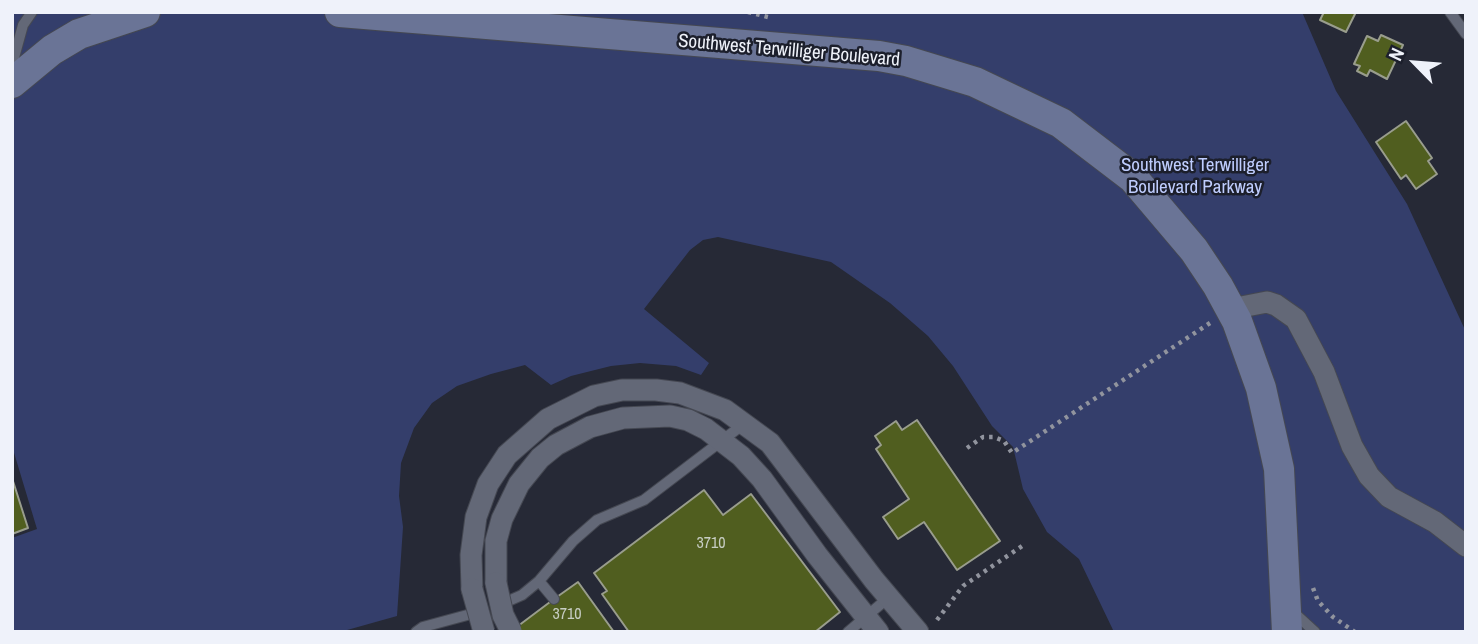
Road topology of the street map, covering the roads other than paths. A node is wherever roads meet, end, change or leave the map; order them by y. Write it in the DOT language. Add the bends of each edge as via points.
graph roads {
  1 [pos="32,12"];
  2 [pos="145,12"];
  3 [pos="340,12"];
  4 [pos="1450,12"];
  5 [pos="1466,34"];
  6 [pos="12,65"];
  7 [pos="12,83"];
  8 [pos="1231,309"];
  9 [pos="745,423"];
  10 [pos="723,441"];
  11 [pos="1466,546"];
  12 [pos="540,581"];
  13 [pos="888,598"];
  14 [pos="554,599"];
  15 [pos="1286,618"];
  16 [pos="872,624"];
  17 [pos="922,629"];
  18 [pos="511,631"];
  19 [pos="416,632"];
  20 [pos="484,632"];
  21 [pos="848,632"];
  22 [pos="1315,632"];
  1 -- 6 [label="lane" via="23,25"];
  2 -- 7 [label="main road" via="79,34"];
  3 -- 8 [label="main road, Southwest Terwilliger Boulevard" via="879,56 975,82 1060,123 1133,178 1194,250"];
  4 -- 5 [label="lane"];
  8 -- 11 [label="street" via="1266,302 1296,319 1369,476 1389,497 1435,522"];
  8 -- 15 [label="main road, Southwest Terwilliger Boulevard" via="1261,388 1274,440"];
  9 -- 10 [label="lane"];
  9 -- 13 [label="street" via="780,455"];
  9 -- 20 [label="street, bridge" via="704,400 680,393 622,390 560,411 520,441 495,470 472,536 472,589"];
  10 -- 12 [label="lane" via="644,500 597,520"];
  10 -- 16 [label="street" via="762,479"];
  10 -- 18 [label="street, bridge" via="688,420 649,415 590,427 556,445 527,472 509,500 496,541 496,583"];
  12 -- 14 [label="lane"];
  12 -- 19 [label="lane" via="499,606"];
  13 -- 16 [label="lane"];
  13 -- 17 [label="street"];
  15 -- 22 [label="lane"];
  16 -- 21 [label="lane"];
}
